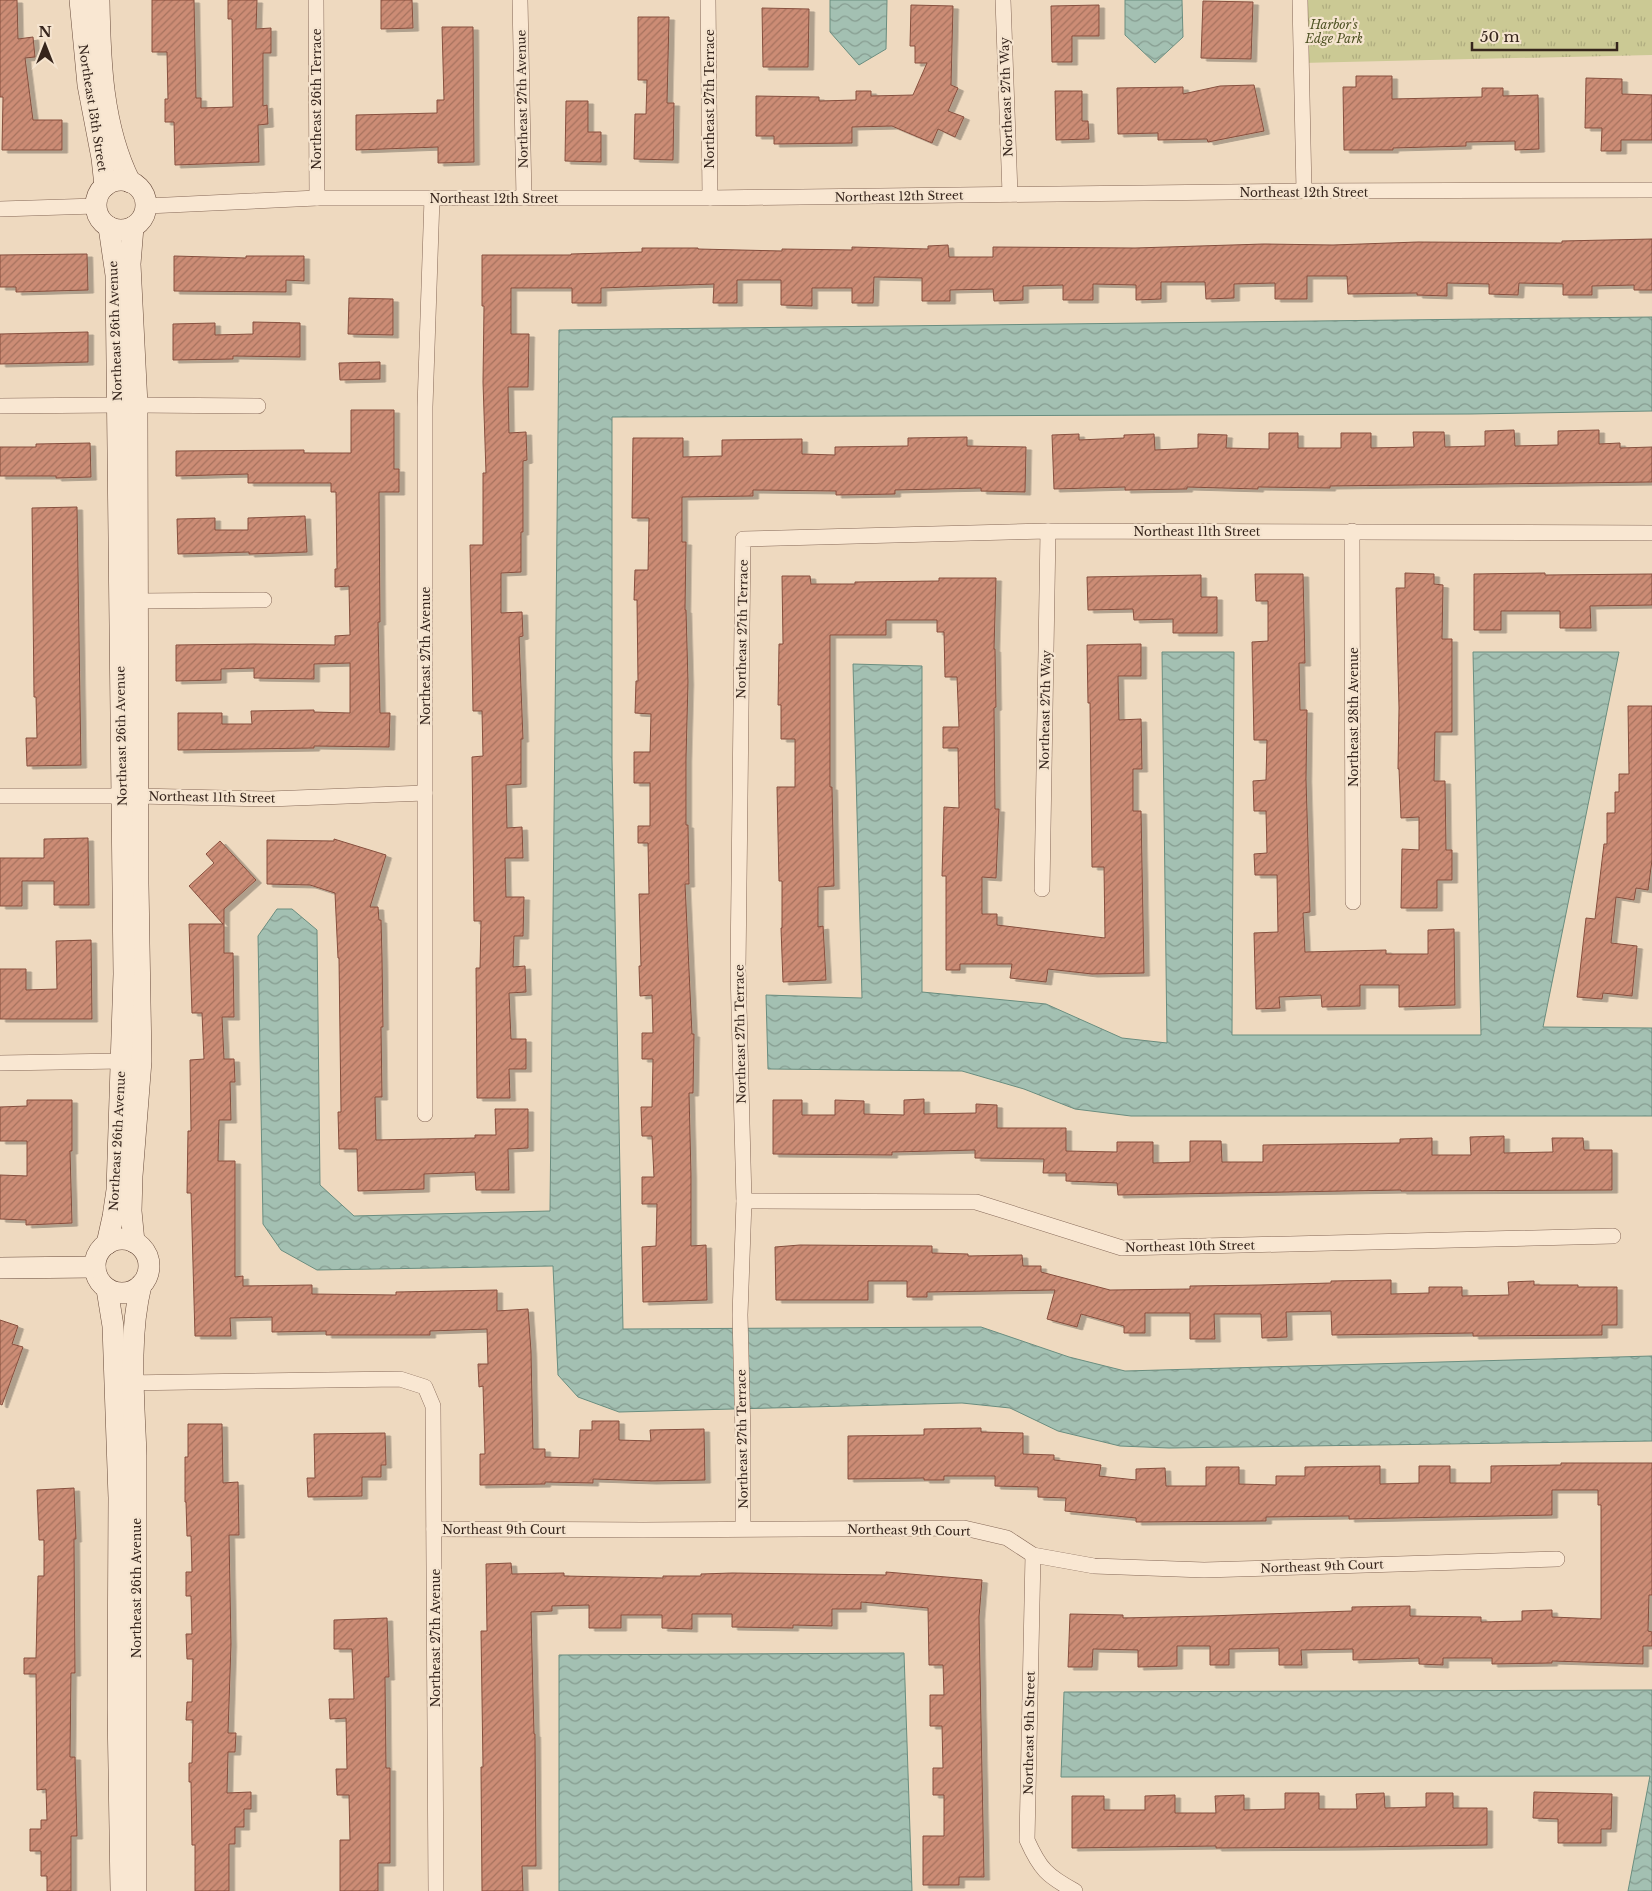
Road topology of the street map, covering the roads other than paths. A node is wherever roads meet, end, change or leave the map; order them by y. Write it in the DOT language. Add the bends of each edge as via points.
graph roads {
  1 [pos="80,0"];
  2 [pos="99,0"];
  3 [pos="316,0"];
  4 [pos="520,0"];
  5 [pos="708,0"];
  6 [pos="1003,0"];
  7 [pos="1300,0"];
  8 [pos="130,182"];
  9 [pos="105,186"];
  10 [pos="1652,190"];
  11 [pos="1304,191"];
  12 [pos="1010,194"];
  13 [pos="317,198"];
  14 [pos="432,198"];
  15 [pos="524,198"];
  16 [pos="710,198"];
  17 [pos="96,206"];
  18 [pos="147,206"];
  19 [pos="0,209"];
  20 [pos="109,227"];
  21 [pos="133,227"];
  22 [pos="127,405"];
  23 [pos="0,406"];
  24 [pos="258,406"];
  25 [pos="1352,531"];
  26 [pos="1048,532"];
  27 [pos="1652,532"];
  28 [pos="743,539"];
  29 [pos="138,600"];
  30 [pos="264,600"];
  31 [pos="425,793"];
  32 [pos="0,796"];
  33 [pos="130,796"];
  34 [pos="1042,889"];
  35 [pos="1354,902"];
  36 [pos="131,1061"];
  37 [pos="0,1063"];
  38 [pos="425,1114"];
  39 [pos="744,1201"];
  40 [pos="1613,1236"];
  41 [pos="134,1242"];
  42 [pos="107,1244"];
  43 [pos="95,1267"];
  44 [pos="0,1268"];
  45 [pos="141,1285"];
  46 [pos="107,1289"];
  47 [pos="124,1383"];
  48 [pos="434,1528"];
  49 [pos="743,1528"];
  50 [pos="1033,1555"];
  51 [pos="1557,1559"];
  52 [pos="121,1891"];
  53 [pos="136,1891"];
  54 [pos="436,1891"];
  55 [pos="1075,1891"];
  1 -- 9 [label="street, Northeast 13th Street" via="88,85"];
  2 -- 8 [label="street" via="105,95 112,136"];
  3 -- 13 [label="street, Northeast 26th Terrace"];
  4 -- 15 [label="street, Northeast 27th Avenue"];
  5 -- 16 [label="street, Northeast 27th Terrace"];
  6 -- 12 [label="street, Northeast 27th Way"];
  7 -- 11 [label="street"];
  8 -- 9 [label="street" via="117,180"];
  8 -- 18 [label="street" via="141,189"];
  9 -- 17 [label="street" via="97,197"];
  10 -- 11 [label="street, Northeast 12th Street"];
  11 -- 12 [label="street, Northeast 12th Street"];
  12 -- 16 [label="street, Northeast 12th Street"];
  13 -- 14 [label="street, Northeast 12th Street"];
  13 -- 18 [label="street, Northeast 12th Street"];
  14 -- 15 [label="street, Northeast 12th Street"];
  14 -- 31 [label="street, Northeast 27th Avenue" via="425,408"];
  15 -- 16 [label="street, Northeast 12th Street"];
  17 -- 19 [label="street"];
  17 -- 20 [label="street" via="98,215"];
  18 -- 21 [label="street" via="140,222"];
  20 -- 21 [label="street" via="117,230"];
  20 -- 22 [label="street, Northeast 26th Avenue"];
  21 -- 22 [label="street, Northeast 26th Avenue"];
  22 -- 23 [label="street"];
  22 -- 24 [label="street, Northeast 26th Avenue"];
  22 -- 29 [label="street, Northeast 26th Avenue"];
  22 -- 33 [label="street, Northeast 26th Avenue"];
  25 -- 26 [label="street, Northeast 11th Street"];
  25 -- 27 [label="street, Northeast 11th Street"];
  25 -- 35 [label="street, Northeast 28th Avenue"];
  26 -- 28 [label="street, Northeast 11th Street"];
  26 -- 34 [label="street, Northeast 27th Way"];
  28 -- 39 [label="street, Northeast 27th Terrace" via="738,969"];
  29 -- 30 [label="street"];
  29 -- 33 [label="street, Northeast 26th Avenue"];
  31 -- 33 [label="street, Northeast 11th Street" via="269,799"];
  31 -- 38 [label="street, Northeast 27th Avenue"];
  32 -- 33 [label="street, Northeast 11th Street"];
  33 -- 36 [label="street, Northeast 26th Avenue"];
  36 -- 37 [label="street"];
  36 -- 41 [label="street"];
  36 -- 42 [label="street, Northeast 26th Avenue"];
  39 -- 40 [label="street, Northeast 10th Street" via="976,1202 1122,1248"];
  39 -- 49 [label="street, Northeast 27th Terrace" via="740,1315"];
  41 -- 42 [label="street" via="117,1240"];
  41 -- 45 [label="street" via="142,1248 149,1267"];
  42 -- 43 [label="street" via="98,1252"];
  43 -- 44 [label="street"];
  43 -- 46 [label="street" via="96,1275"];
  45 -- 46 [label="street" via="123,1293"];
  45 -- 47 [label="street, Northeast 26th Avenue"];
  46 -- 47 [label="street, Northeast 26th Avenue"];
  47 -- 48 [label="street, Northeast 27th Avenue" via="400,1379 425,1387 433,1406"];
  47 -- 52 [label="street, Northeast 26th Avenue" via="119,1498"];
  47 -- 53 [label="street, Northeast 26th Avenue" via="136,1455"];
  48 -- 49 [label="street, Northeast 9th Court"];
  48 -- 54 [label="street, Northeast 27th Avenue"];
  49 -- 50 [label="street, Northeast 9th Court" via="964,1528 1007,1538"];
  50 -- 51 [label="street, Northeast 9th Court" via="1094,1566 1204,1570"];
  50 -- 55 [label="street, Northeast 9th Street" via="1027,1840 1036,1861 1054,1879"];
}
